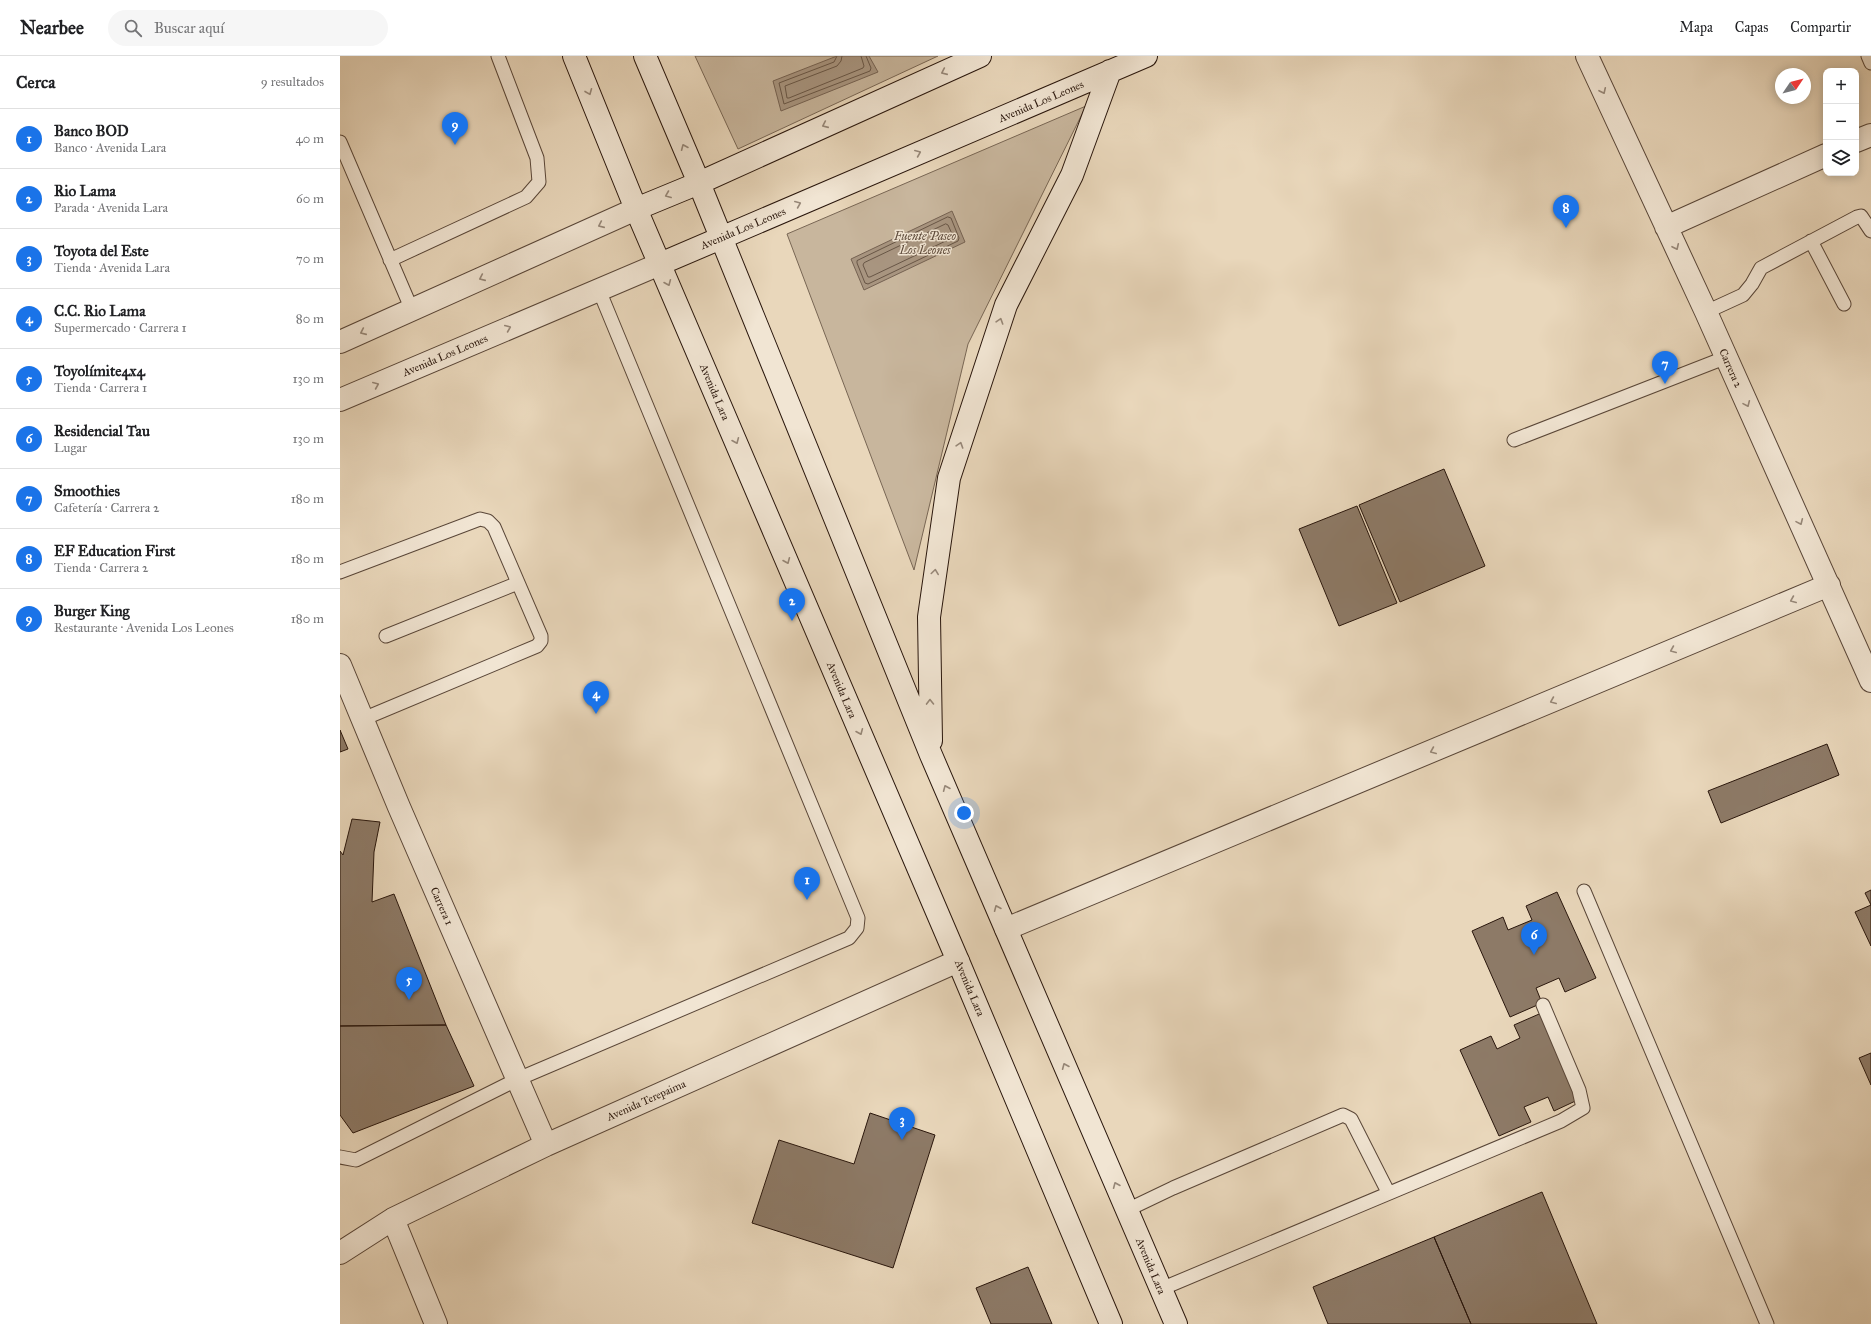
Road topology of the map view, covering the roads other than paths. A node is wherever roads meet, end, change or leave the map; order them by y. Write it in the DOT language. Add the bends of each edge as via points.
graph roads {
  1 [pos="498,56"];
  2 [pos="574,56"];
  3 [pos="645,56"];
  4 [pos="980,56"];
  5 [pos="1146,56"];
  6 [pos="1587,56"];
  7 [pos="1868,56"];
  8 [pos="1871,63"];
  9 [pos="1110,71"];
  10 [pos="1871,135"];
  11 [pos="1859,141"];
  12 [pos="340,142"];
  13 [pos="1823,156"];
  14 [pos="699,183"];
  15 [pos="636,209"];
  16 [pos="1666,227"];
  17 [pos="1871,231"];
  18 [pos="721,237"];
  19 [pos="1811,241"];
  20 [pos="390,260"];
  21 [pos="660,264"];
  22 [pos="599,290"];
  23 [pos="1844,304"];
  24 [pos="412,310"];
  25 [pos="1706,312"];
  26 [pos="340,342"];
  27 [pos="1726,357"];
  28 [pos="340,400"];
  29 [pos="1514,440"];
  30 [pos="340,572"];
  31 [pos="518,583"];
  32 [pos="1829,585"];
  33 [pos="386,636"];
  34 [pos="340,666"];
  35 [pos="1871,681"];
  36 [pos="363,719"];
  37 [pos="931,755"];
  38 [pos="1584,891"];
  39 [pos="1006,929"];
  40 [pos="958,961"];
  41 [pos="1543,1004"];
  42 [pos="518,1079"];
  43 [pos="546,1145"];
  44 [pos="340,1157"];
  45 [pos="1388,1192"];
  46 [pos="1127,1210"];
  47 [pos="393,1219"];
  48 [pos="340,1253"];
  49 [pos="1161,1289"];
  50 [pos="436,1324"];
  51 [pos="1111,1324"];
  52 [pos="1176,1324"];
  53 [pos="1767,1324"];
  1 -- 20 [label="lane" via="537,158 538,182 526,197"];
  2 -- 15 [label="street, Avenida Lara, one-way"];
  14 -- 3 [label="street, Avenida Lara, one-way"];
  4 -- 14 [label="street, one-way"];
  5 -- 9 [label="street, Avenida Los Leones"];
  6 -- 16 [label="street, Carrera 2, one-way"];
  7 -- 8 [label="lane"];
  18 -- 9 [label="street, Avenida Los Leones, one-way"];
  37 -- 9 [label="street, one-way" via="928,617 949,478 1006,305 1072,175"];
  10 -- 11 [label="street"];
  12 -- 20 [label="lane"];
  13 -- 16 [label="street"];
  14 -- 15 [label="street, one-way"];
  14 -- 18 [label="street, Avenida Lara"];
  15 -- 21 [label="street, Avenida Lara"];
  15 -- 24 [label="street, one-way"];
  16 -- 25 [label="street, Carrera 2, one-way"];
  17 -- 19 [label="lane" via="1861,216"];
  18 -- 21 [label="street, Avenida Los Leones"];
  18 -- 37 [label="street, Avenida Lara"];
  19 -- 23 [label="lane"];
  19 -- 25 [label="lane" via="1761,268 1743,294"];
  20 -- 24 [label="lane"];
  21 -- 22 [label="street, Avenida Los Leones"];
  21 -- 40 [label="street, Avenida Lara, one-way"];
  28 -- 22 [label="street, Avenida Los Leones, one-way"];
  22 -- 42 [label="lane" via="858,923 849,938"];
  24 -- 26 [label="street, one-way"];
  25 -- 27 [label="street, Carrera 2"];
  27 -- 29 [label="lane"];
  27 -- 32 [label="street, Carrera 2, one-way"];
  30 -- 31 [label="lane" via="480,519 488,521 494,527"];
  31 -- 33 [label="lane"];
  31 -- 36 [label="lane" via="541,636 541,641 536,646"];
  32 -- 35 [label="street, Carrera 2"];
  32 -- 39 [label="street, one-way"];
  34 -- 36 [label="street, Carrera 1"];
  36 -- 42 [label="street, Carrera 1"];
  39 -- 37 [label="street, Avenida Lara, one-way"];
  38 -- 53 [label="lane"];
  46 -- 39 [label="street, Avenida Lara, one-way"];
  40 -- 43 [label="street, Avenida Terepaima"];
  40 -- 51 [label="street, Avenida Lara"];
  41 -- 45 [label="lane" via="1579,1090 1583,1108 1561,1121"];
  42 -- 43 [label="street, Carrera 1"];
  42 -- 44 [label="lane" via="356,1160"];
  43 -- 47 [label="street, Avenida Terepaima"];
  45 -- 46 [label="lane" via="1352,1119 1344,1114"];
  45 -- 49 [label="lane"];
  46 -- 49 [label="street, Avenida Lara"];
  47 -- 48 [label="street, Avenida Terepaima"];
  47 -- 50 [label="street"];
  49 -- 52 [label="street, Avenida Lara"];
}
